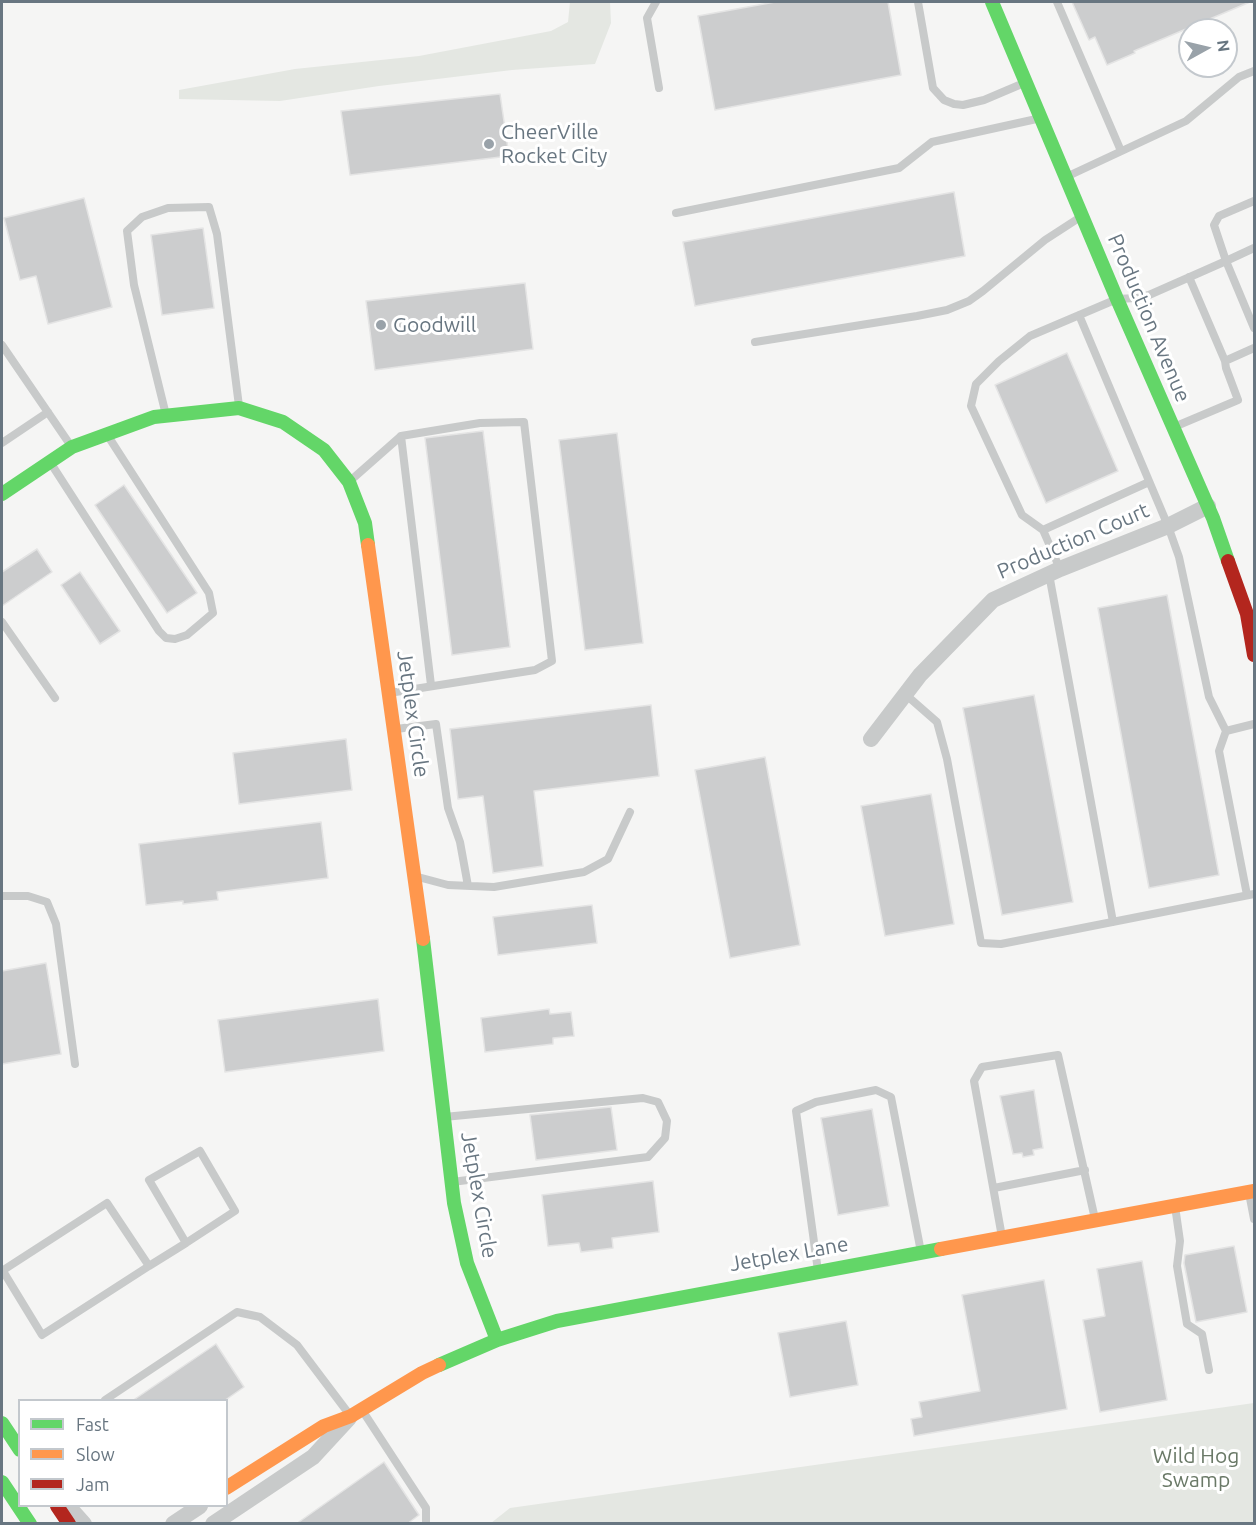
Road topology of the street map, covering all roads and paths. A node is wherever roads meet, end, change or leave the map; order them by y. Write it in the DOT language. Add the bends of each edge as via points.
graph roads {
  1 [pos="656,2"];
  2 [pos="918,2"];
  3 [pos="992,2"];
  4 [pos="1057,2"];
  5 [pos="1254,71"];
  6 [pos="1026,82"];
  7 [pos="659,88"];
  8 [pos="1041,118"];
  9 [pos="1121,151"];
  10 [pos="1066,177"];
  11 [pos="1254,201"];
  12 [pos="676,213"];
  13 [pos="1082,216"];
  14 [pos="1254,249"];
  15 [pos="1226,261"];
  16 [pos="1189,278"];
  17 [pos="1117,299"];
  18 [pos="1079,315"];
  19 [pos="1254,328"];
  20 [pos="755,342"];
  21 [pos="2,345"];
  22 [pos="1254,348"];
  23 [pos="1225,361"];
  24 [pos="239,408"];
  25 [pos="48,412"];
  26 [pos="166,416"];
  27 [pos="1173,428"];
  28 [pos="107,434"];
  29 [pos="401,436"];
  30 [pos="2,443"];
  31 [pos="72,447"];
  32 [pos="49,462"];
  33 [pos="349,482"];
  34 [pos="1149,482"];
  35 [pos="2,494"];
  36 [pos="1208,506"];
  37 [pos="1168,526"];
  38 [pos="1043,530"];
  39 [pos="1054,571"];
  40 [pos="2,622"];
  41 [pos="1254,655"];
  42 [pos="431,686"];
  43 [pos="389,693"];
  44 [pos="905,694"];
  45 [pos="55,698"];
  46 [pos="1254,724"];
  47 [pos="394,730"];
  48 [pos="1226,731"];
  49 [pos="871,739"];
  50 [pos="630,812"];
  51 [pos="415,876"];
  52 [pos="468,886"];
  53 [pos="1251,894"];
  54 [pos="2,896"];
  55 [pos="1113,922"];
  56 [pos="75,1064"];
  57 [pos="444,1117"];
  58 [pos="1085,1170"];
  59 [pos="452,1182"];
  60 [pos="994,1188"];
  61 [pos="1252,1192"];
  62 [pos="1175,1206"];
  63 [pos="1254,1219"];
  64 [pos="1095,1220"];
  65 [pos="1003,1237"];
  66 [pos="186,1243"];
  67 [pos="921,1252"];
  68 [pos="149,1266"];
  69 [pos="2,1271"];
  70 [pos="818,1271"];
  71 [pos="497,1340"];
  72 [pos="1209,1370"];
  73 [pos="108,1399"];
  74 [pos="356,1413"];
  75 [pos="2,1423"];
  76 [pos="18,1447"];
  77 [pos="2,1482"];
  78 [pos="228,1487"];
  79 [pos="18,1506"];
  80 [pos="19,1507"];
  81 [pos="58,1507"];
  82 [pos="69,1507"];
  83 [pos="198,1507"];
  84 [pos="30,1524"];
  85 [pos="69,1524"];
  86 [pos="84,1524"];
  87 [pos="173,1524"];
  88 [pos="213,1524"];
  89 [pos="426,1524"];
  1 -- 7 [label="lane" via="647,18"];
  2 -- 6 [label="lane" via="933,88 944,99 954,104 974,102"];
  3 -- 6 [label="street, Production Avenue"];
  4 -- 9 [label="lane"];
  5 -- 9 [label="lane" via="1239,77 1186,122"];
  6 -- 8 [label="street, Production Avenue"];
  8 -- 10 [label="street, Production Avenue"];
  8 -- 12 [label="lane" via="933,142 899,168"];
  9 -- 10 [label="lane"];
  10 -- 13 [label="street, Production Avenue"];
  11 -- 15 [label="lane" via="1216,220 1215,232"];
  13 -- 17 [label="street, Production Avenue"];
  13 -- 20 [label="lane" via="1045,240 969,301 947,310"];
  14 -- 15 [label="lane"];
  15 -- 16 [label="lane"];
  15 -- 19 [label="lane"];
  16 -- 17 [label="lane" via="1149,295"];
  16 -- 23 [label="lane"];
  17 -- 18 [label="lane"];
  17 -- 27 [label="street, Production Avenue"];
  18 -- 34 [label="lane"];
  18 -- 38 [label="lane" via="1030,336 999,361 976,384 971,406 1022,515"];
  21 -- 25 [label="lane"];
  22 -- 23 [label="lane"];
  23 -- 27 [label="lane" via="1238,400"];
  24 -- 26 [label="street, Jetplex Circle"];
  24 -- 26 [label="lane" via="217,234 209,207 168,208 142,218 127,231 134,285"];
  24 -- 33 [label="street, Jetplex Circle" via="283,422 324,450"];
  25 -- 30 [label="lane"];
  25 -- 31 [label="lane"];
  26 -- 28 [label="street, Jetplex Circle"];
  27 -- 36 [label="street, Production Avenue"];
  28 -- 31 [label="street, Jetplex Circle"];
  28 -- 32 [label="lane" via="209,593 213,613 187,635 166,638 159,631"];
  29 -- 33 [label="lane"];
  29 -- 42 [label="lane"];
  29 -- 42 [label="lane" via="480,423 524,422 552,662 535,670"];
  31 -- 32 [label="street, Jetplex Circle"];
  32 -- 35 [label="street, Jetplex Circle"];
  33 -- 43 [label="street, Jetplex Circle" via="365,523"];
  34 -- 37 [label="lane"];
  34 -- 38 [label="lane"];
  36 -- 37 [label="street, Production Court"];
  36 -- 41 [label="street, Production Avenue" via="1247,614"];
  37 -- 39 [label="street, Production Court"];
  37 -- 48 [label="lane" via="1179,557 1209,697"];
  38 -- 39 [label="lane"];
  39 -- 44 [label="street, Production Court" via="993,600"];
  39 -- 55 [label="lane"];
  40 -- 45 [label="lane"];
  42 -- 43 [label="lane"];
  43 -- 47 [label="street, Jetplex Circle"];
  44 -- 49 [label="street, Production Court"];
  44 -- 55 [label="lane" via="937,722 981,943 1001,944"];
  46 -- 48 [label="lane"];
  47 -- 51 [label="street, Jetplex Circle"];
  47 -- 52 [label="lane" via="436,724 448,808 460,842"];
  48 -- 53 [label="lane" via="1219,752"];
  50 -- 52 [label="lane" via="608,859 584,872 494,887"];
  51 -- 52 [label="lane"];
  51 -- 57 [label="street, Jetplex Circle"];
  53 -- 55 [label="lane"];
  54 -- 56 [label="lane" via="28,896 47,902 56,924"];
  57 -- 59 [label="street, Jetplex Circle"];
  57 -- 59 [label="lane" via="643,1098 658,1102 666,1121 665,1138 648,1157"];
  58 -- 60 [label="lane"];
  58 -- 60 [label="lane" via="1058,1055 982,1067 974,1081"];
  58 -- 64 [label="lane"];
  59 -- 71 [label="street, Jetplex Circle" via="467,1263"];
  60 -- 65 [label="lane"];
  61 -- 62 [label="street, Jetplex Lane"];
  61 -- 63 [label="lane"];
  62 -- 64 [label="street, Jetplex Lane"];
  62 -- 72 [label="lane" via="1180,1240 1177,1266 1187,1324 1202,1334"];
  64 -- 65 [label="street, Jetplex Lane"];
  65 -- 67 [label="street, Jetplex Lane"];
  66 -- 66 [label="lane" via="235,1211 200,1151 149,1180"];
  66 -- 68 [label="lane"];
  67 -- 70 [label="street, Jetplex Lane"];
  67 -- 70 [label="lane" via="891,1097 876,1090 816,1102 796,1111"];
  68 -- 69 [label="lane" via="107,1203"];
  68 -- 69 [label="lane" via="42,1335"];
  70 -- 71 [label="street, Jetplex Lane" via="556,1321"];
  71 -- 74 [label="street, Jetplex Lane" via="422,1373"];
  73 -- 74 [label="lane" via="237,1312 260,1317 297,1346"];
  74 -- 78 [label="street, Jetplex Lane" via="324,1426"];
  74 -- 88 [label="street, Jetplex Lane" via="313,1456"];
  74 -- 89 [label="lane" via="426,1508"];
  75 -- 76 [label="street"];
  77 -- 79 [label="street"];
  80 -- 84 [label="street"];
  81 -- 85 [label="street"];
  82 -- 86 [label="street"];
  83 -- 87 [label="street"];
}
